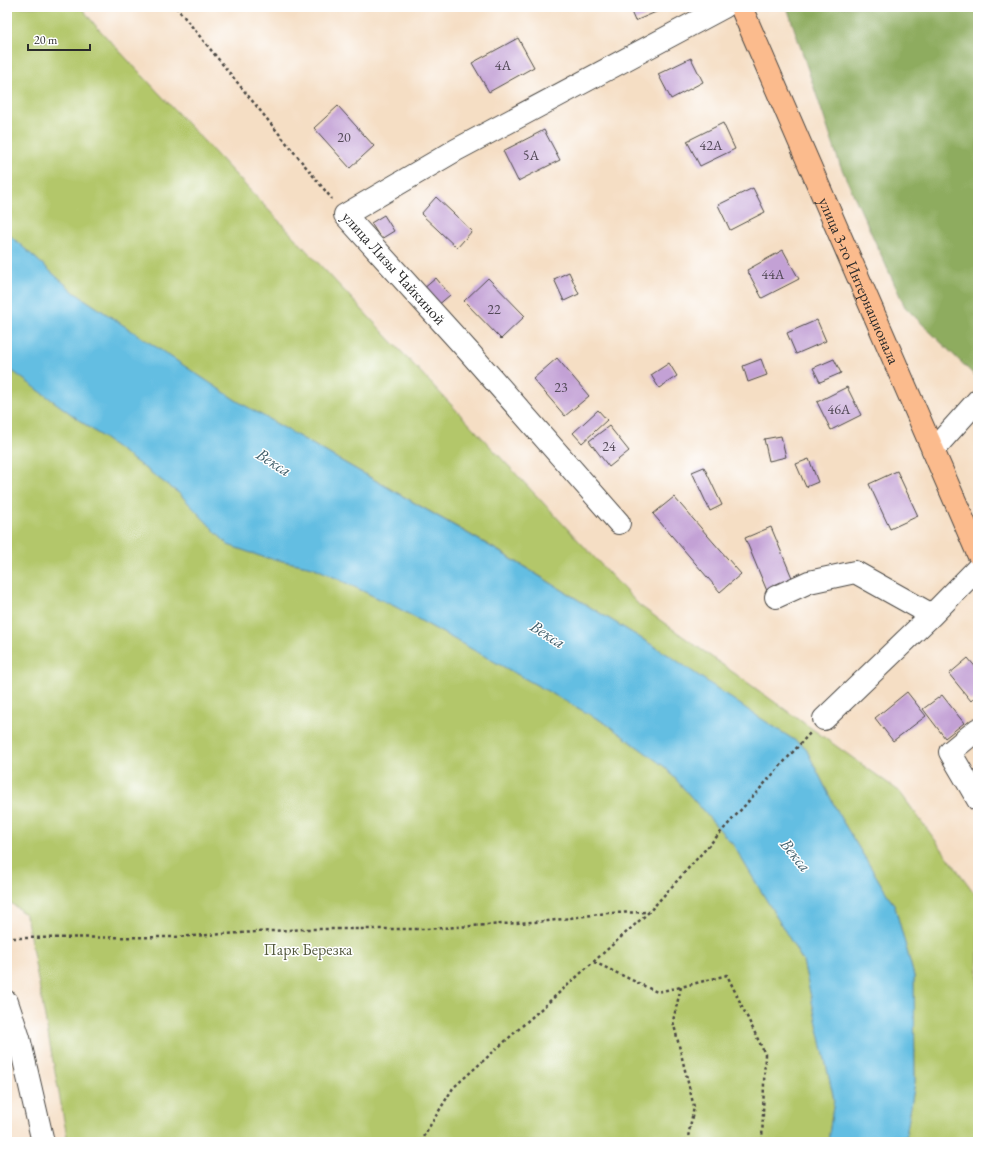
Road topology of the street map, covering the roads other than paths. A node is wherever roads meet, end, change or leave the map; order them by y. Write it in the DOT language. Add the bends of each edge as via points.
graph roads {
  1 [pos="724,7"];
  2 [pos="741,7"];
  3 [pos="978,400"];
  4 [pos="933,450"];
  5 [pos="619,523"];
  6 [pos="978,554"];
  7 [pos="978,568"];
  8 [pos="776,597"];
  9 [pos="932,615"];
  10 [pos="824,719"];
  11 [pos="978,729"];
  12 [pos="978,800"];
  13 [pos="7,1002"];
  14 [pos="43,1142"];
  1 -- 5 [label="street, улица Лизы Чайкиной" via="456,150 345,214"];
  2 -- 4 [label="main road, улица 3-го Интернационала"];
  3 -- 4 [label="street"];
  4 -- 6 [label="main road, улица 3-го Интернационала"];
  7 -- 9 [label="street"];
  8 -- 9 [label="street" via="809,582 855,572"];
  9 -- 10 [label="street"];
  11 -- 12 [label="street" via="950,752"];
  13 -- 14 [label="street" via="20,1038"];
}
